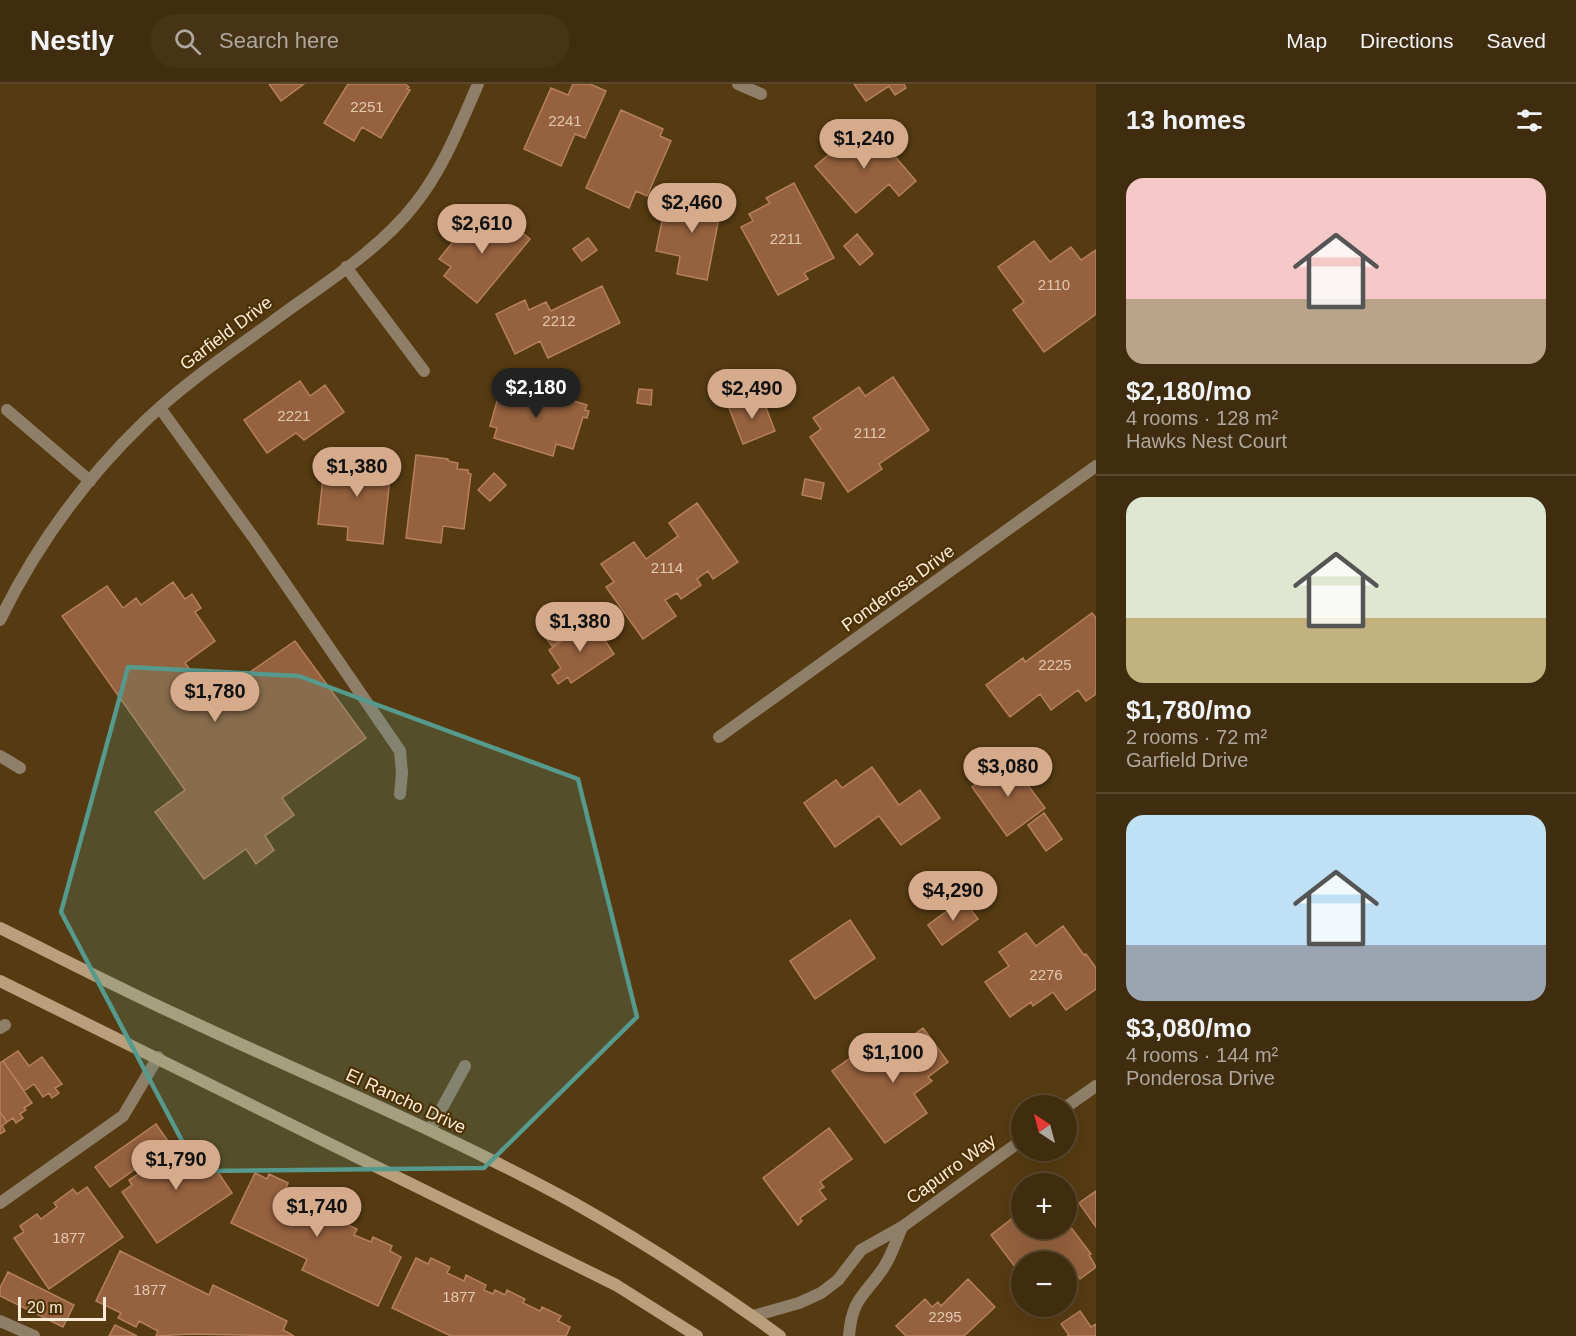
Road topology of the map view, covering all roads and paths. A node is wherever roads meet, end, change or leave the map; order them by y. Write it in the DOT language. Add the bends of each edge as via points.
graph roads {
  1 [pos="478,84"];
  2 [pos="738,84"];
  3 [pos="761,94"];
  4 [pos="346,267"];
  5 [pos="424,371"];
  6 [pos="160,408"];
  7 [pos="7,410"];
  8 [pos="1096,466"];
  9 [pos="90,481"];
  10 [pos="1,614"];
  11 [pos="719,737"];
  12 [pos="0,756"];
  13 [pos="20,768"];
  14 [pos="400,794"];
  15 [pos="0,928"];
  16 [pos="0,981"];
  17 [pos="158,1057"];
  18 [pos="465,1066"];
  19 [pos="1096,1086"];
  20 [pos="1077,1099"];
  21 [pos="430,1130"];
  22 [pos="1011,1148"];
  23 [pos="0,1203"];
  24 [pos="902,1227"];
  25 [pos="753,1316"];
  26 [pos="0,1321"];
  27 [pos="34,1336"];
  28 [pos="697,1336"];
  29 [pos="780,1336"];
  30 [pos="849,1336"];
  1 -- 4 [label="street, Garfield Drive" via="444,159 416,204 384,239"];
  2 -- 3 [label="street"];
  4 -- 5 [label="street"];
  4 -- 6 [label="street, Garfield Drive" via="188,383"];
  6 -- 9 [label="street, Garfield Drive"];
  6 -- 14 [label="street" via="400,751"];
  7 -- 9 [label="street"];
  8 -- 11 [label="street, Ponderosa Drive"];
  9 -- 10 [label="street, Garfield Drive" via="63,514"];
  12 -- 13 [label="street"];
  15 -- 21 [label="main road, El Rancho Drive" via="182,1017"];
  16 -- 17 [label="main road"];
  17 -- 23 [label="street" via="123,1116"];
  17 -- 28 [label="main road" via="616,1285"];
  18 -- 21 [label="street"];
  19 -- 20 [label="street"];
  21 -- 25 [label="main road, El Rancho Drive" via="573,1203"];
  22 -- 24 [label="street, Capurro Way"];
  24 -- 25 [label="street, Capurro Way" via="861,1250 838,1280 821,1293"];
  24 -- 30 [label="street, Capurro Way" via="884,1269 860,1296 850,1317"];
  25 -- 29 [label="main road, El Rancho Drive"];
  26 -- 27 [label="street"];
}
